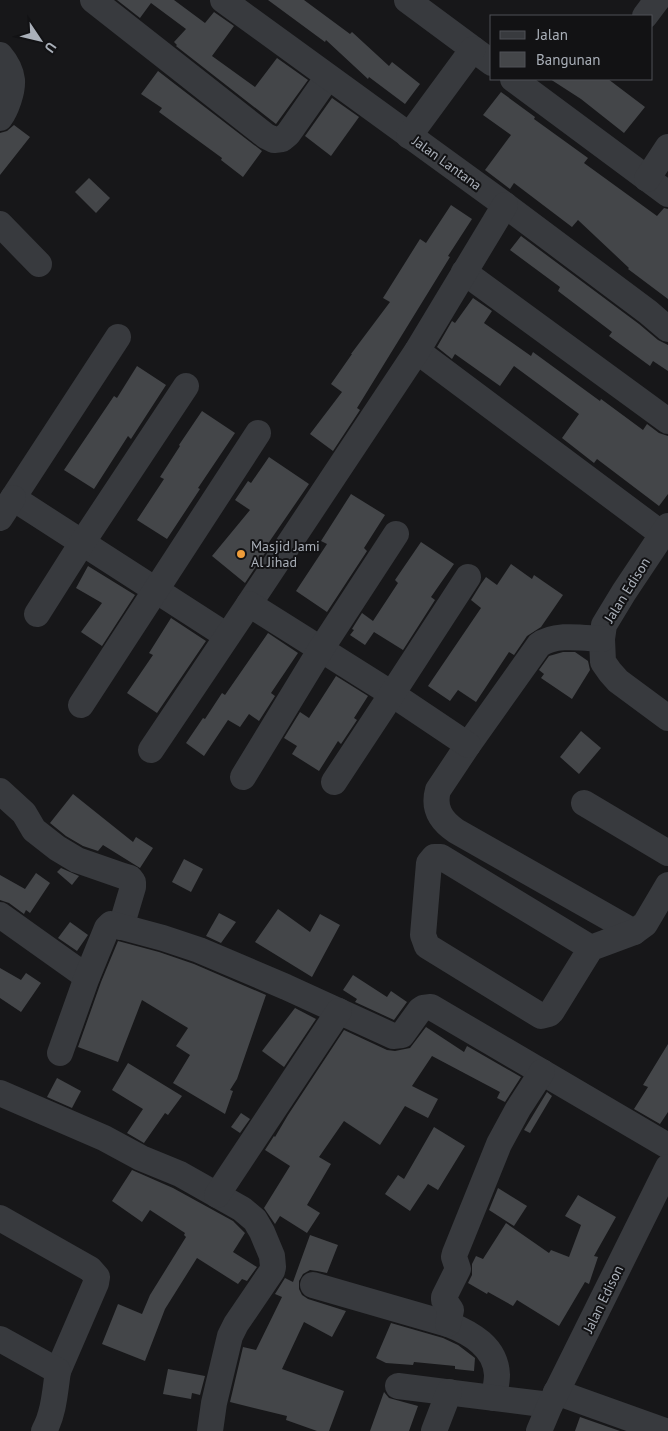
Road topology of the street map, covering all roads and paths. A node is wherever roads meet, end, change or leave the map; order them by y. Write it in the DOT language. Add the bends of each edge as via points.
graph roads {
  1 [pos="93,0"];
  2 [pos="222,0"];
  3 [pos="407,0"];
  4 [pos="657,0"];
  5 [pos="646,15"];
  6 [pos="0,56"];
  7 [pos="482,56"];
  8 [pos="328,77"];
  9 [pos="514,80"];
  10 [pos="0,118"];
  11 [pos="409,136"];
  12 [pos="668,147"];
  13 [pos="647,179"];
  14 [pos="668,194"];
  15 [pos="504,205"];
  16 [pos="0,224"];
  17 [pos="39,264"];
  18 [pos="464,272"];
  19 [pos="668,329"];
  20 [pos="118,337"];
  21 [pos="417,350"];
  22 [pos="186,386"];
  23 [pos="668,421"];
  24 [pos="258,433"];
  25 [pos="4,505"];
  26 [pos="665,530"];
  27 [pos="396,534"];
  28 [pos="82,543"];
  29 [pos="468,577"];
  30 [pos="156,590"];
  31 [pos="248,604"];
  32 [pos="37,614"];
  33 [pos="227,636"];
  34 [pos="602,639"];
  35 [pos="321,649"];
  36 [pos="392,694"];
  37 [pos="81,705"];
  38 [pos="668,718"];
  39 [pos="468,745"];
  40 [pos="151,750"];
  41 [pos="243,777"];
  42 [pos="334,782"];
  43 [pos="0,791"];
  44 [pos="584,803"];
  45 [pos="668,853"];
  46 [pos="668,885"];
  47 [pos="0,915"];
  48 [pos="121,927"];
  49 [pos="634,932"];
  50 [pos="591,948"];
  51 [pos="87,977"];
  52 [pos="339,1011"];
  53 [pos="60,1053"];
  54 [pos="542,1072"];
  55 [pos="0,1093"];
  56 [pos="668,1146"];
  57 [pos="668,1167"];
  58 [pos="217,1195"];
  59 [pos="0,1218"];
  60 [pos="313,1285"];
  61 [pos="448,1324"];
  62 [pos="0,1339"];
  63 [pos="58,1370"];
  64 [pos="398,1386"];
  65 [pos="449,1392"];
  66 [pos="494,1398"];
  67 [pos="553,1398"];
  68 [pos="44,1431"];
  69 [pos="210,1431"];
  70 [pos="434,1431"];
  71 [pos="539,1431"];
  72 [pos="665,1431"];
  1 -- 8 [label="street" via="274,140 288,134"];
  2 -- 8 [label="street, Jalan Lantana"];
  3 -- 7 [label="street"];
  4 -- 5 [label="street"];
  6 -- 10 [label="street" via="7,63 12,81"];
  7 -- 11 [label="street"];
  8 -- 11 [label="street, Jalan Lantana"];
  9 -- 13 [label="street"];
  11 -- 15 [label="street, Jalan Lantana"];
  12 -- 13 [label="street"];
  13 -- 14 [label="street"];
  15 -- 18 [label="street"];
  15 -- 19 [label="street, Jalan Lantana"];
  16 -- 17 [label="street"];
  18 -- 21 [label="street"];
  18 -- 23 [label="street"];
  20 -- 25 [label="street"];
  21 -- 26 [label="street"];
  21 -- 31 [label="street"];
  22 -- 28 [label="street"];
  24 -- 30 [label="street"];
  25 -- 28 [label="street"];
  26 -- 34 [label="street, Jalan Edison" via="604,625"];
  27 -- 35 [label="street"];
  28 -- 30 [label="street"];
  28 -- 32 [label="street"];
  29 -- 36 [label="street"];
  30 -- 33 [label="street"];
  30 -- 37 [label="street"];
  31 -- 33 [label="street"];
  31 -- 35 [label="street"];
  33 -- 40 [label="street"];
  34 -- 38 [label="street, Jalan Edison" via="603,662 610,672"];
  34 -- 39 [label="street" via="554,638 544,641"];
  35 -- 36 [label="street"];
  35 -- 41 [label="street"];
  36 -- 39 [label="street"];
  36 -- 42 [label="street"];
  39 -- 49 [label="street" via="438,790 436,806 444,820 456,831"];
  43 -- 48 [label="street" via="24,812 34,830 57,848 77,860 130,878 133,887"];
  44 -- 45 [label="street"];
  46 -- 49 [label="street" via="645,924"];
  47 -- 51 [label="street"];
  48 -- 51 [label="street" via="111,924 106,928"];
  48 -- 52 [label="street" via="199,950"];
  49 -- 50 [label="street"];
  50 -- 50 [label="street" via="552,1011 540,1016 427,946 423,935 429,863 434,857 441,857"];
  51 -- 53 [label="street"];
  52 -- 54 [label="street" via="398,1036 420,1010 430,1007"];
  52 -- 58 [label="street"];
  54 -- 56 [label="street"];
  54 -- 61 [label="street" via="499,1144 454,1253 458,1269 444,1297 451,1310"];
  55 -- 58 [label="street" via="104,1138"];
  57 -- 67 [label="street, Jalan Edison"];
  58 -- 69 [label="street" via="255,1220 272,1256 273,1267 230,1336"];
  59 -- 63 [label="street" via="90,1269 97,1277"];
  60 -- 61 [label="street"];
  61 -- 66 [label="street" via="466,1331 488,1349 497,1374"];
  62 -- 63 [label="street"];
  63 -- 68 [label="street" via="52,1412"];
  64 -- 65 [label="street"];
  65 -- 66 [label="street"];
  65 -- 70 [label="street"];
  66 -- 67 [label="street"];
  67 -- 71 [label="street, Jalan Edison"];
  67 -- 72 [label="street"];
}
